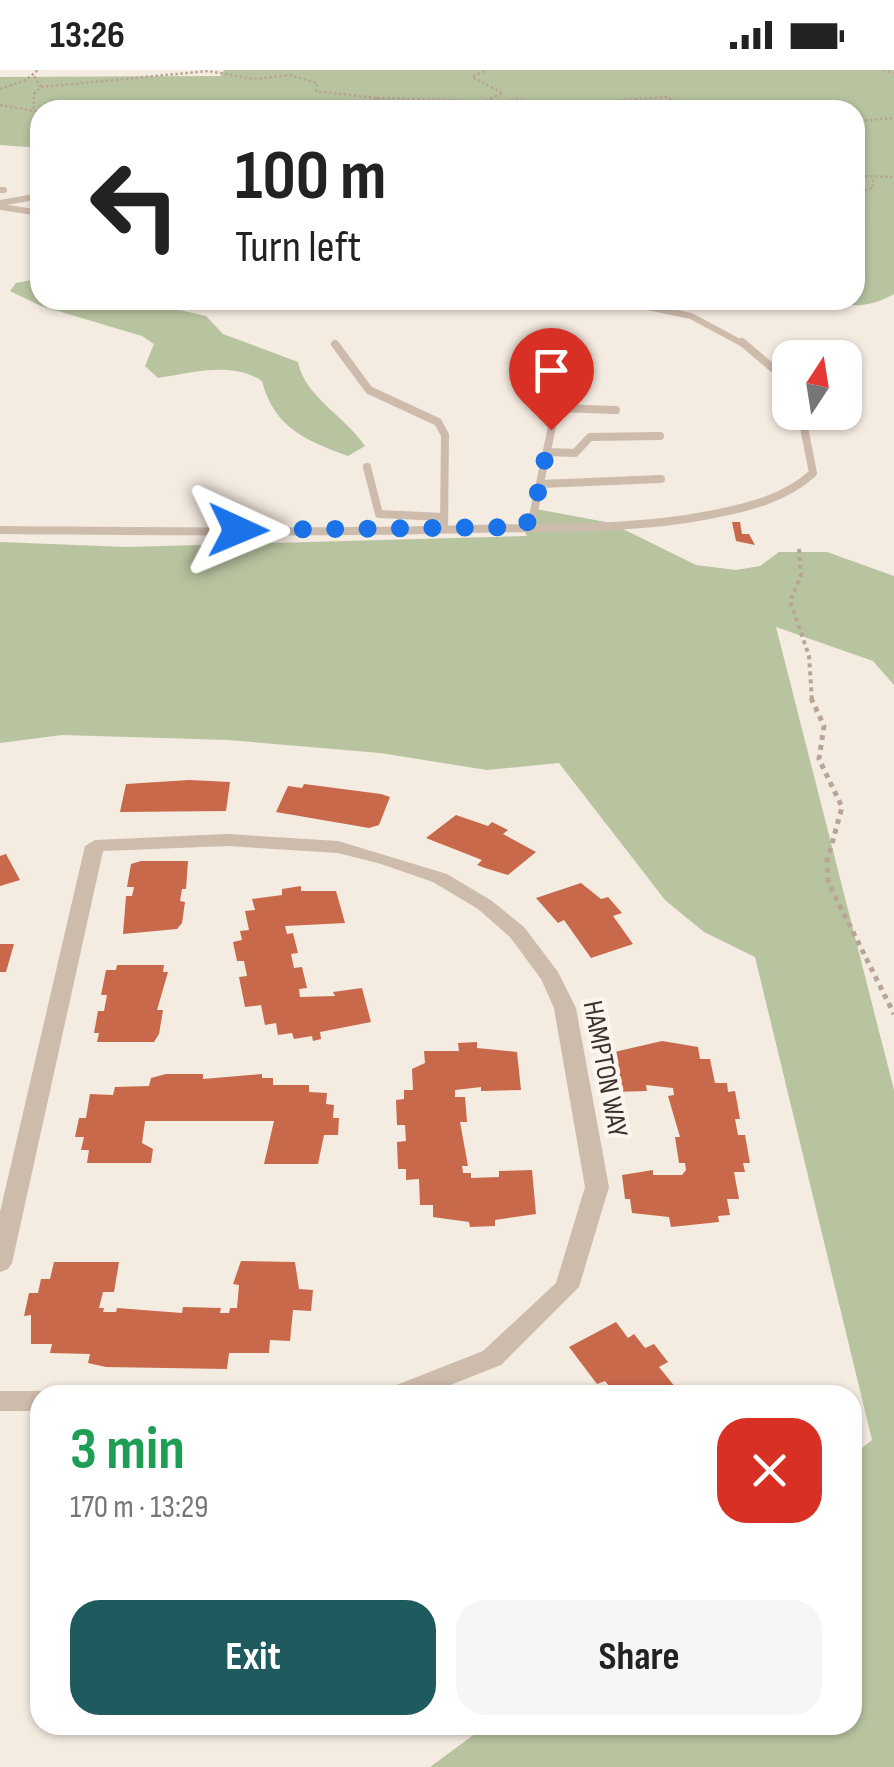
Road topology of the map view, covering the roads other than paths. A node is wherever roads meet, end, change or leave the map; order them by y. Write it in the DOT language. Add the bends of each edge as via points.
graph roads {
  1 [pos="30,198"];
  2 [pos="0,205"];
  3 [pos="30,212"];
  4 [pos="657,310"];
  5 [pos="334,344"];
  6 [pos="772,366"];
  7 [pos="616,410"];
  8 [pos="805,430"];
  9 [pos="660,436"];
  10 [pos="546,452"];
  11 [pos="367,467"];
  12 [pos="661,478"];
  13 [pos="540,484"];
  14 [pos="444,517"];
  15 [pos="523,527"];
  16 [pos="444,529"];
  17 [pos="0,530"];
  18 [pos="0,1264"];
  19 [pos="423,1385"];
  20 [pos="0,1401"];
  21 [pos="30,1402"];
  1 -- 2 [label="lane"];
  2 -- 3 [label="lane"];
  4 -- 6 [label="lane" via="718,324"];
  5 -- 14 [label="lane" via="369,390 438,422 445,435"];
  7 -- 10 [label="lane" via="556,408"];
  8 -- 15 [label="lane" via="813,473 760,504 705,516"];
  9 -- 10 [label="lane" via="590,437 575,453"];
  10 -- 13 [label="lane"];
  11 -- 14 [label="lane" via="379,514"];
  12 -- 13 [label="lane"];
  13 -- 15 [label="lane" via="533,516"];
  14 -- 16 [label="lane"];
  15 -- 16 [label="lane"];
  16 -- 17 [label="lane"];
  18 -- 19 [label="street, HAMPTON WAY" via="95,846 226,840 338,847 388,860 440,878 484,905 517,932 551,976 565,1008 597,1186 566,1287 492,1358"];
  20 -- 21 [label="street"];
}
